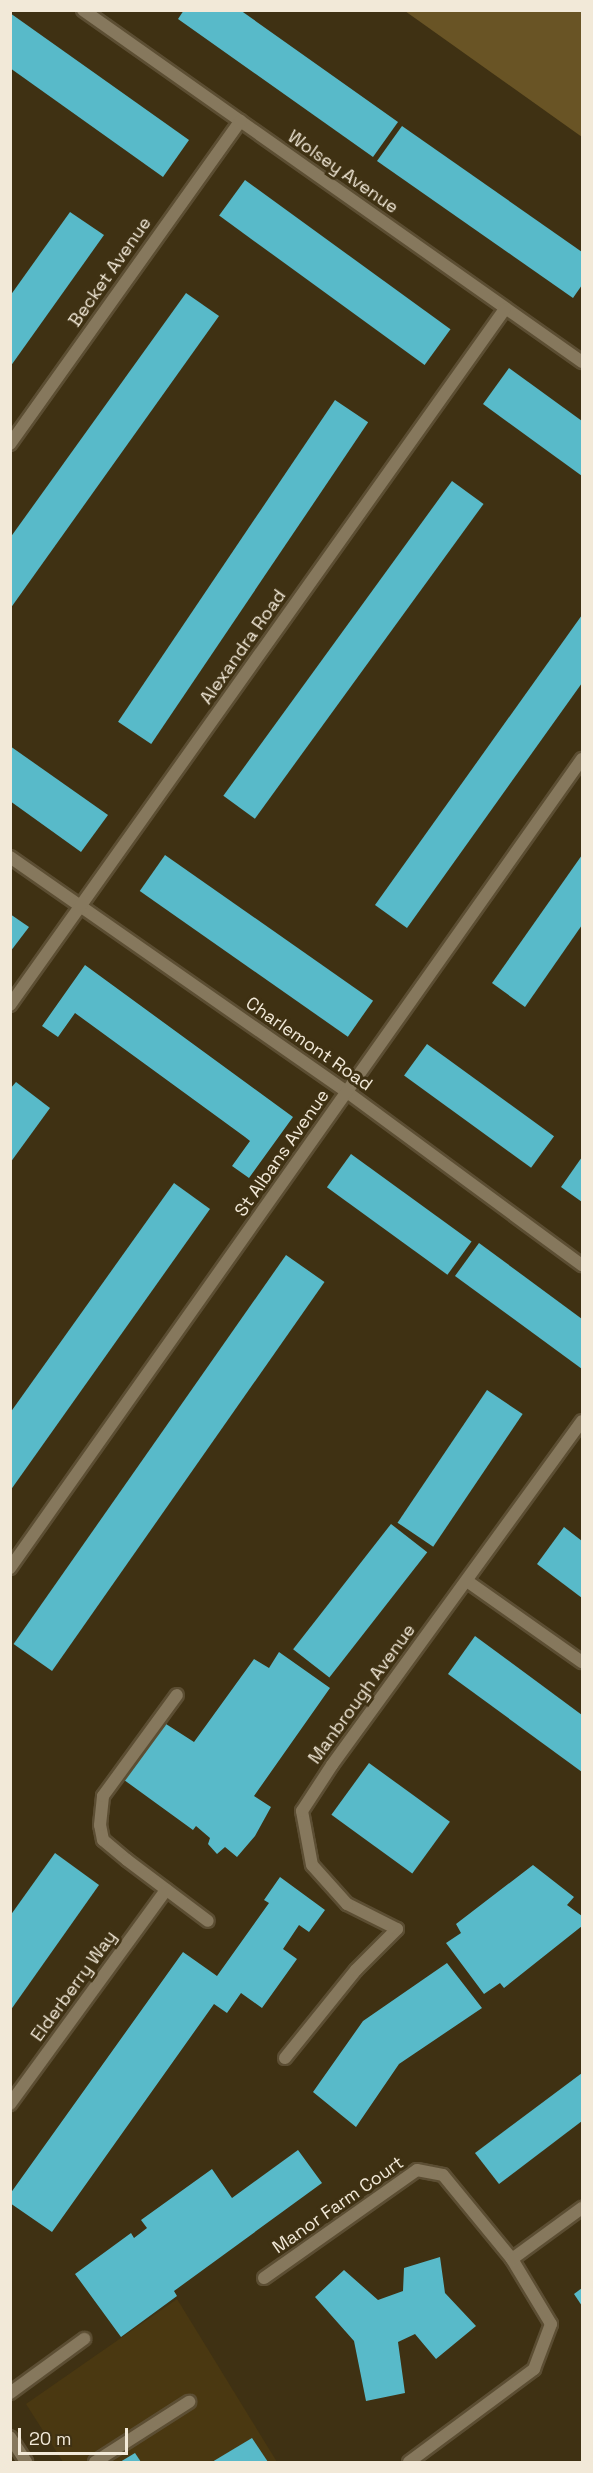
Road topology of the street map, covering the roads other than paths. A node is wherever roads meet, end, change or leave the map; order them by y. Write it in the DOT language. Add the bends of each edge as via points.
graph roads {
  1 [pos="83,10"];
  2 [pos="240,122"];
  3 [pos="505,309"];
  4 [pos="582,362"];
  5 [pos="10,444"];
  6 [pos="582,759"];
  7 [pos="10,857"];
  8 [pos="80,906"];
  9 [pos="10,1005"];
  10 [pos="348,1092"];
  11 [pos="582,1264"];
  12 [pos="582,1421"];
  13 [pos="10,1568"];
  14 [pos="467,1581"];
  15 [pos="582,1662"];
  16 [pos="177,1695"];
  17 [pos="166,1890"];
  18 [pos="208,1922"];
  19 [pos="285,2058"];
  20 [pos="10,2104"];
  21 [pos="582,2208"];
  22 [pos="512,2259"];
  23 [pos="264,2278"];
  24 [pos="84,2339"];
  25 [pos="10,2393"];
  26 [pos="189,2402"];
  27 [pos="10,2437"];
  28 [pos="26,2463"];
  29 [pos="95,2463"];
  30 [pos="409,2463"];
  1 -- 2 [label="street, Wolsey Avenue"];
  2 -- 3 [label="street, Wolsey Avenue"];
  2 -- 5 [label="street, Becket Avenue"];
  3 -- 4 [label="street, Wolsey Avenue"];
  3 -- 8 [label="street, Alexandra Road"];
  6 -- 10 [label="street, St Albans Avenue"];
  7 -- 8 [label="street, Charlemont Road"];
  8 -- 9 [label="street, Alexandra Road"];
  8 -- 10 [label="street, Charlemont Road"];
  10 -- 11 [label="street, Charlemont Road"];
  10 -- 13 [label="street, St Albans Avenue"];
  12 -- 14 [label="street, Manbrough Avenue"];
  14 -- 15 [label="street"];
  14 -- 19 [label="street, Manbrough Avenue" via="302,1811 312,1865 347,1905 397,1929 357,1970"];
  16 -- 17 [label="street" via="103,1797 100,1825 103,1840"];
  17 -- 18 [label="street"];
  17 -- 20 [label="street, Elderberry Way"];
  21 -- 22 [label="street"];
  22 -- 23 [label="street, Manor Farm Court" via="443,2175 417,2170"];
  22 -- 30 [label="street, Manor Farm Court" via="551,2324 534,2369"];
  24 -- 25 [label="street"];
  26 -- 29 [label="street"];
  27 -- 28 [label="street"];
}
